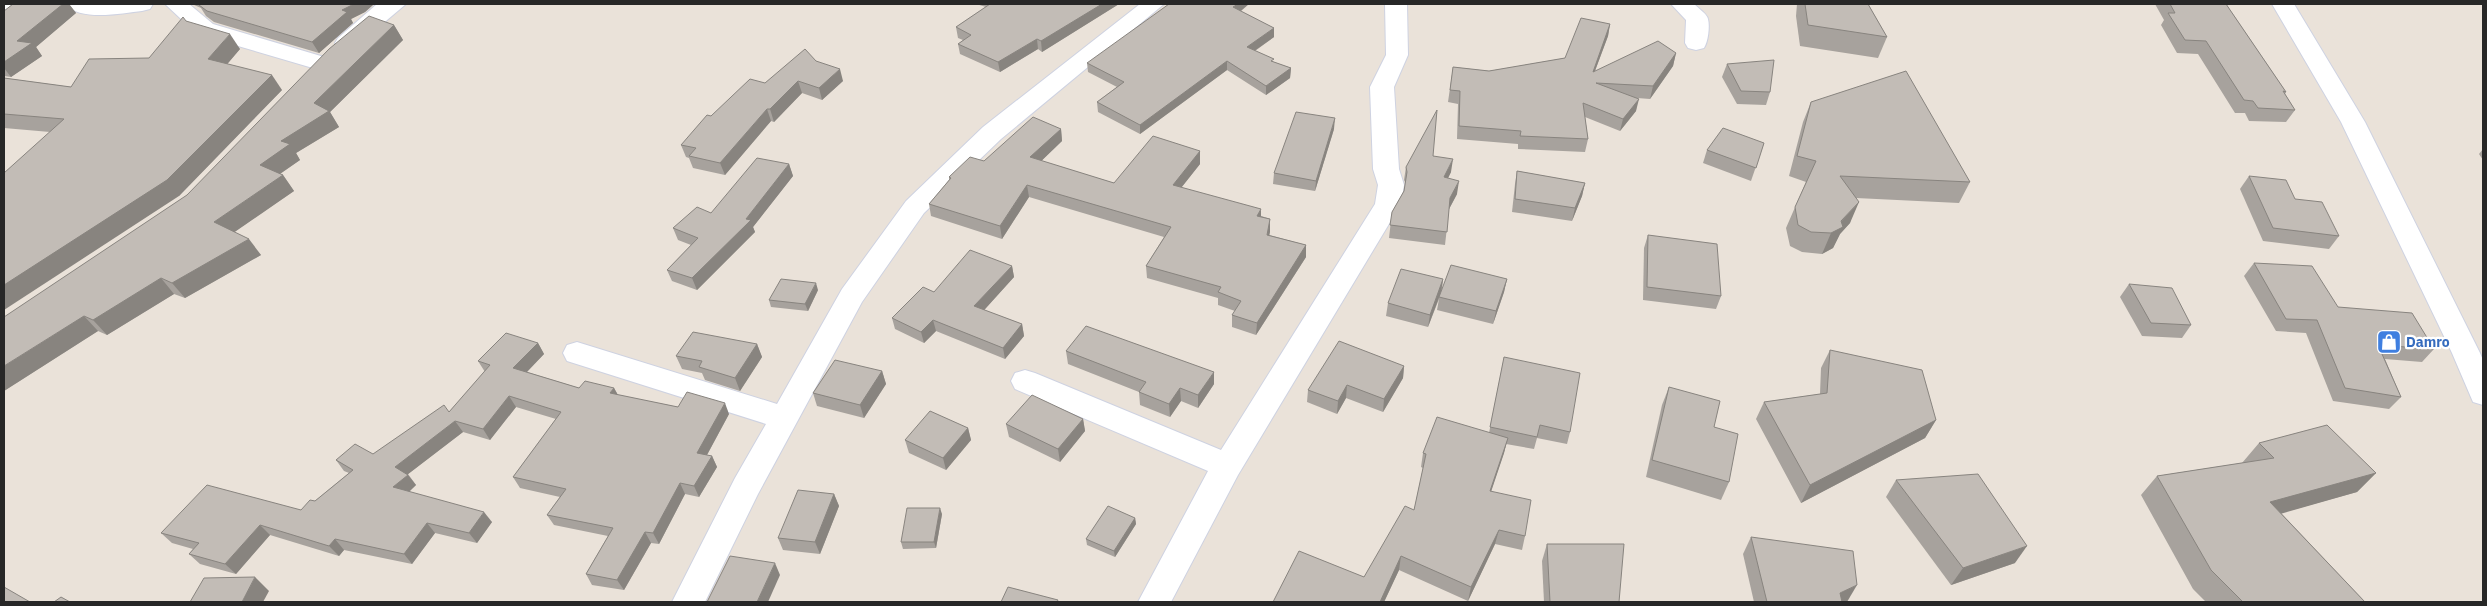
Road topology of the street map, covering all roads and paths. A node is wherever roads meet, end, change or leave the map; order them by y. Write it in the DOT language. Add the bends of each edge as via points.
graph roads {
  1 [pos="9,4"];
  2 [pos="77,4"];
  3 [pos="142,4"];
  4 [pos="176,4"];
  5 [pos="395,4"];
  6 [pos="1153,4"];
  7 [pos="1396,4"];
  8 [pos="1682,4"];
  9 [pos="2283,4"];
  10 [pos="4,11"];
  11 [pos="1696,42"];
  12 [pos="323,64"];
  13 [pos="302,85"];
  14 [pos="577,353"];
  15 [pos="1025,381"];
  16 [pos="2483,394"];
  17 [pos="784,418"];
  18 [pos="1227,466"];
  19 [pos="688,602"];
  20 [pos="1154,602"];
  1 -- 10 [label="street"];
  2 -- 3 [label="street" via="93,9"];
  4 -- 12 [label="street" via="205,28"];
  5 -- 12 [label="street" via="385,9"];
  6 -- 17 [label="street" via="992,133 915,207 852,296"];
  7 -- 18 [label="street" via="1397,55 1382,87 1386,169 1391,185 1388,204"];
  8 -- 11 [label="street" via="1697,18"];
  9 -- 16 [label="street" via="2353,122"];
  12 -- 13 [label="street"];
  14 -- 17 [label="street"];
  15 -- 18 [label="street"];
  17 -- 19 [label="street"];
  18 -- 20 [label="street"];
}
